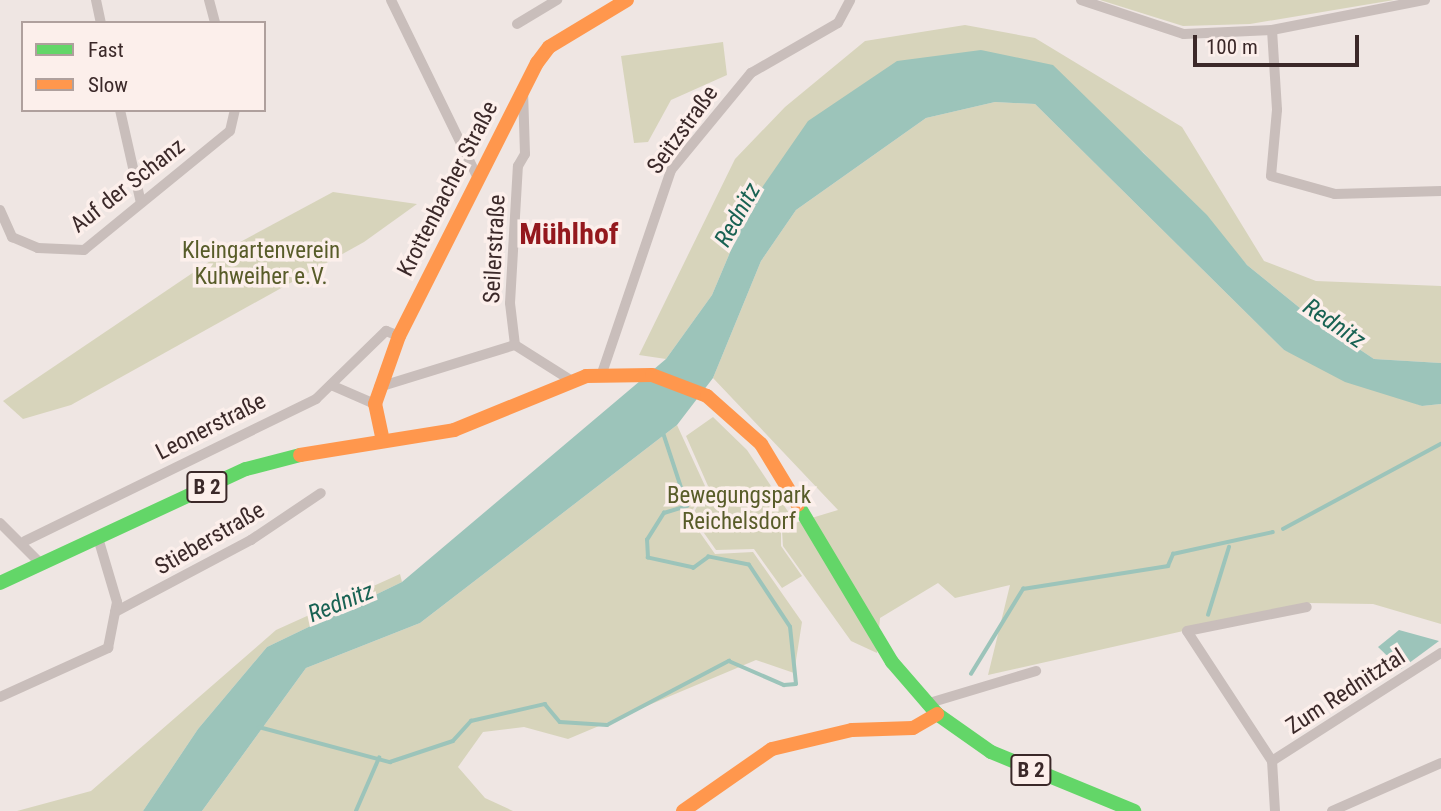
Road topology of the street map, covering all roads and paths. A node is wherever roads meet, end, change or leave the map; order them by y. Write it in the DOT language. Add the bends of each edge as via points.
graph roads {
  1 [pos="96,0"];
  2 [pos="209,0"];
  3 [pos="391,0"];
  4 [pos="557,0"];
  5 [pos="627,0"];
  6 [pos="850,0"];
  7 [pos="1082,0"];
  8 [pos="1425,0"];
  9 [pos="101,21"];
  10 [pos="214,21"];
  11 [pos="517,24"];
  12 [pos="1272,30"];
  13 [pos="523,90"];
  14 [pos="120,112"];
  15 [pos="235,112"];
  16 [pos="477,176"];
  17 [pos="1441,191"];
  18 [pos="141,203"];
  19 [pos="0,210"];
  20 [pos="399,336"];
  21 [pos="515,345"];
  22 [pos="601,373"];
  23 [pos="572,381"];
  24 [pos="331,385"];
  25 [pos="379,387"];
  26 [pos="375,404"];
  27 [pos="383,441"];
  28 [pos="321,493"];
  29 [pos="0,523"];
  30 [pos="98,538"];
  31 [pos="25,541"];
  32 [pos="41,564"];
  33 [pos="0,583"];
  34 [pos="1307,607"];
  35 [pos="115,612"];
  36 [pos="1441,653"];
  37 [pos="1036,671"];
  38 [pos="0,697"];
  39 [pos="926,704"];
  40 [pos="937,714"];
  41 [pos="1272,761"];
  42 [pos="1441,763"];
  43 [pos="683,811"];
  44 [pos="1134,811"];
  45 [pos="1275,811"];
  46 [pos="1332,811"];
  1 -- 9 [label="street"];
  2 -- 10 [label="street"];
  3 -- 16 [label="street"];
  4 -- 11 [label="street"];
  5 -- 13 [label="main road, Krottenbacher Straße" via="549,47"];
  6 -- 22 [label="street, Seitzstraße" via="838,23 751,73 671,170"];
  7 -- 12 [label="street" via="1184,34"];
  8 -- 12 [label="street"];
  12 -- 17 [label="street" via="1277,110 1272,176 1335,194"];
  13 -- 16 [label="main road, Krottenbacher Straße"];
  13 -- 21 [label="street, Seilerstraße" via="525,154 518,166 510,303"];
  14 -- 18 [label="street"];
  15 -- 18 [label="street, Auf der Schanz" via="230,131"];
  16 -- 20 [label="main road, Krottenbacher Straße"];
  18 -- 19 [label="street, Auf der Schanz" via="84,250 68,251 12,237"];
  20 -- 24 [label="street, Leonerstraße" via="386,331"];
  20 -- 25 [label="main road, Krottenbacher Straße"];
  21 -- 23 [label="street"];
  21 -- 25 [label="street"];
  22 -- 23 [label="main road, B 2"];
  22 -- 39 [label="main road, B 2" via="664,378 718,403 761,444 892,662"];
  23 -- 27 [label="main road, B 2" via="454,430"];
  24 -- 26 [label="street"];
  24 -- 31 [label="street, Leonerstraße" via="316,399"];
  25 -- 26 [label="main road, Krottenbacher Straße"];
  26 -- 27 [label="main road, Krottenbacher Straße"];
  27 -- 30 [label="main road, B 2" via="246,469"];
  28 -- 35 [label="street, Stieberstraße" via="251,540"];
  29 -- 31 [label="street"];
  30 -- 32 [label="main road, B 2"];
  30 -- 35 [label="street" via="115,588"];
  31 -- 32 [label="street"];
  32 -- 33 [label="main road, B 2"];
  34 -- 41 [label="street" via="1187,631"];
  35 -- 38 [label="street" via="108,648"];
  36 -- 41 [label="street, Zum Rednitztal"];
  37 -- 39 [label="street"];
  39 -- 40 [label="main road, B 2"];
  40 -- 43 [label="main road" via="913,728 852,730 772,748"];
  40 -- 44 [label="main road, B 2" via="991,752"];
  41 -- 45 [label="street"];
  42 -- 46 [label="street"];
}
